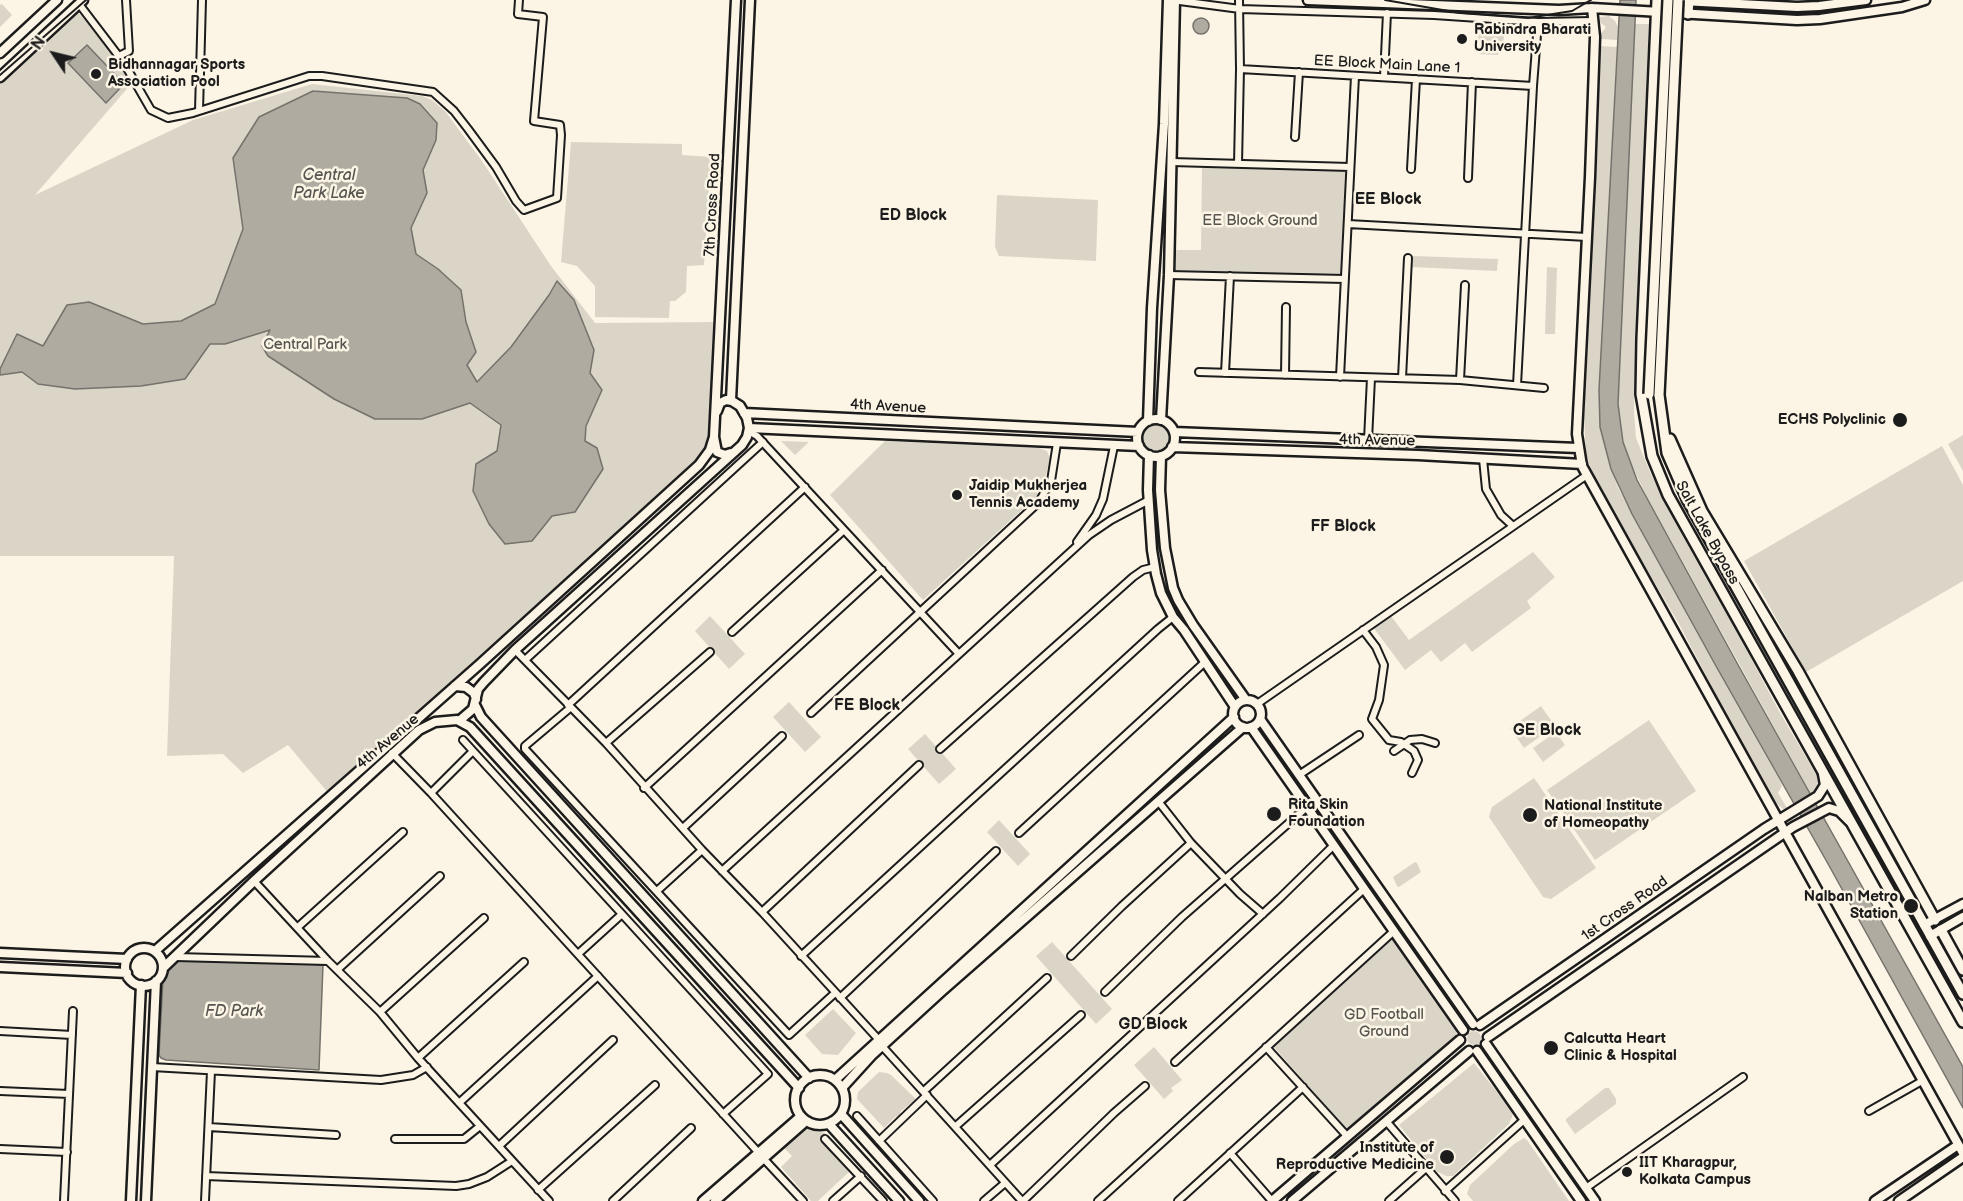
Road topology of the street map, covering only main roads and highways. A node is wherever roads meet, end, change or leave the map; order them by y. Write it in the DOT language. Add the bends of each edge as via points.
graph roads {
  1 [pos="1657,0"];
  2 [pos="1668,0"];
  3 [pos="1677,0"];
  4 [pos="1689,1"];
  5 [pos="1688,14"];
  6 [pos="1654,394"];
  7 [pos="1645,419"];
  8 [pos="1670,439"];
  9 [pos="1725,558"];
  10 [pos="1710,570"];
  11 [pos="1782,644"];
  12 [pos="1782,669"];
  13 [pos="1870,828"];
  14 [pos="1889,836"];
  15 [pos="1935,920"];
  16 [pos="1941,930"];
  17 [pos="1963,970"];
  18 [pos="1963,994"];
  19 [pos="1963,1022"];
  1 -- 7 [label="main road, Salt Lake Bypass" via="1642,339 1641,394"];
  2 -- 6 [label="main road, bridge"];
  3 -- 6 [label="main road, Salt Lake Bypass, bridge"];
  4 -- 5 [label="main road"];
  6 -- 7 [label="main road"];
  6 -- 9 [label="main road, Salt Lake Bypass" via="1672,468 1713,544"];
  7 -- 10 [label="main road, Salt Lake Bypass" via="1661,482"];
  8 -- 9 [label="main road, Salt Lake Bypass"];
  9 -- 10 [label="main road"];
  9 -- 11 [label="main road, Salt Lake Bypass"];
  9 -- 12 [label="main road, Salt Lake Bypass"];
  10 -- 19 [label="main road, Salt Lake Bypass"];
  11 -- 12 [label="main road"];
  11 -- 14 [label="main road, Salt Lake Bypass"];
  12 -- 13 [label="main road, Salt Lake Bypass"];
  13 -- 14 [label="main road"];
  13 -- 18 [label="main road, Salt Lake Bypass"];
  14 -- 15 [label="main road, Salt Lake Bypass"];
  16 -- 17 [label="main road"];
}
